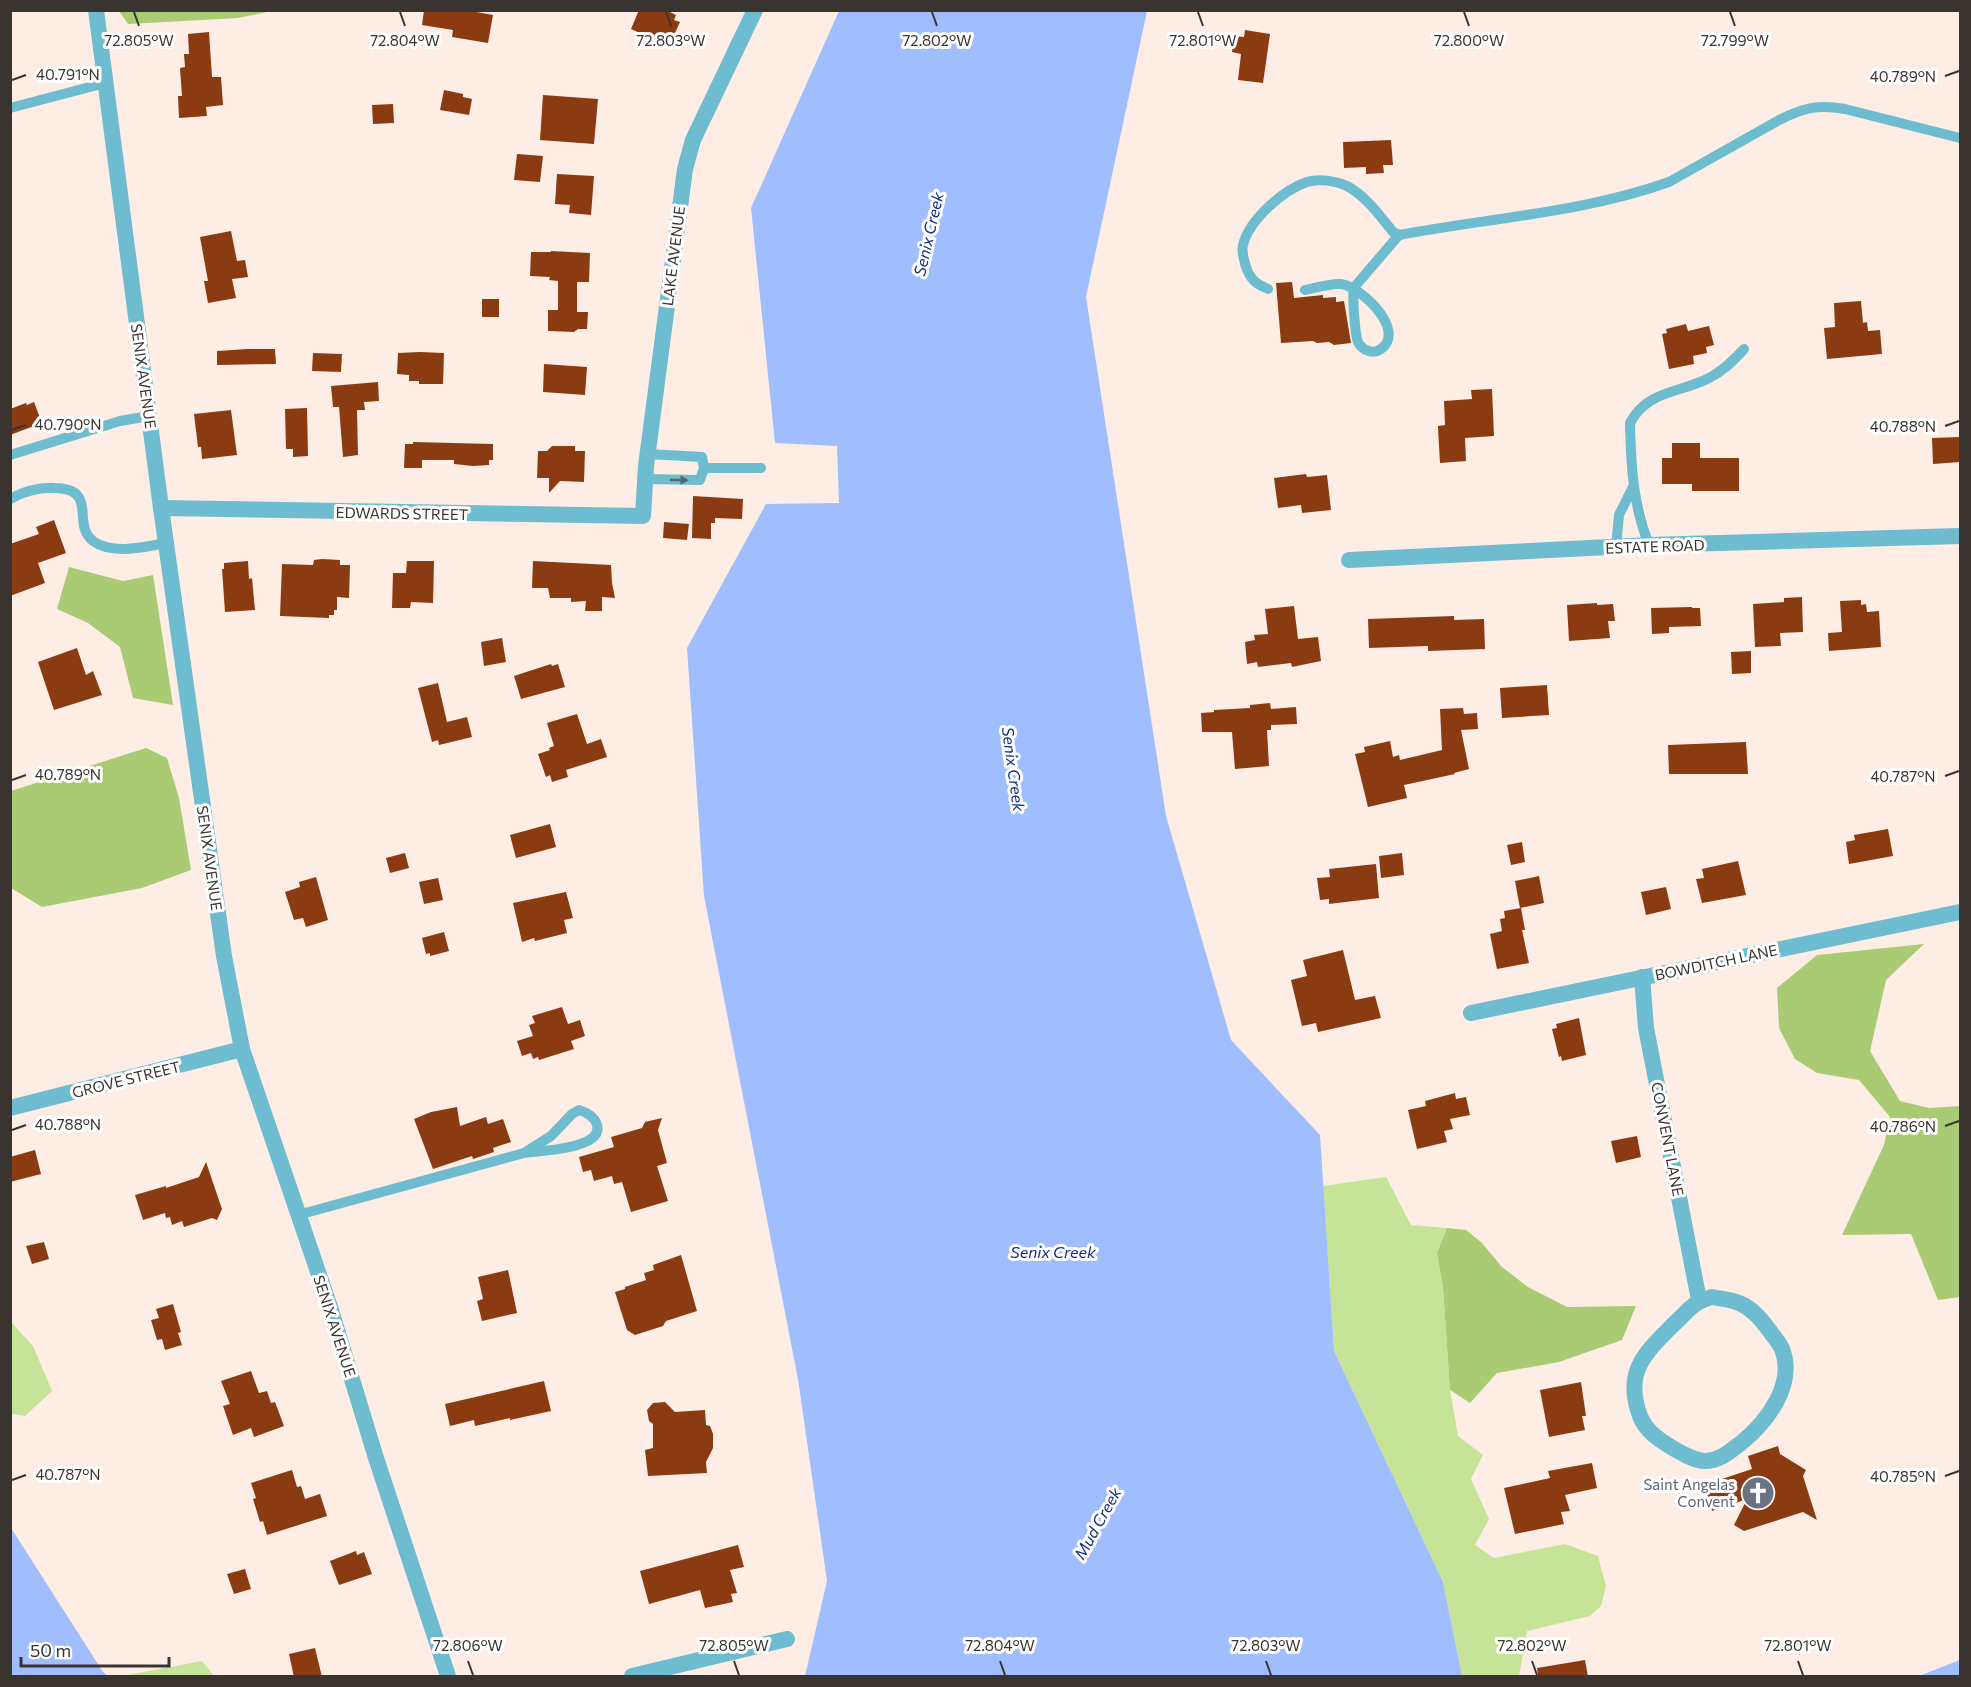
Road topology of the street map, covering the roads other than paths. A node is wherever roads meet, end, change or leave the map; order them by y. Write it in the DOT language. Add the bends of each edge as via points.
graph roads {
  1 [pos="96,10"];
  2 [pos="753,11"];
  3 [pos="105,83"];
  4 [pos="10,108"];
  5 [pos="1960,138"];
  6 [pos="1399,235"];
  7 [pos="1268,288"];
  8 [pos="1354,288"];
  9 [pos="1305,290"];
  10 [pos="1744,349"];
  11 [pos="149,416"];
  12 [pos="10,454"];
  13 [pos="648,454"];
  14 [pos="704,468"];
  15 [pos="760,468"];
  16 [pos="645,479"];
  17 [pos="1633,487"];
  18 [pos="10,499"];
  19 [pos="161,508"];
  20 [pos="643,516"];
  21 [pos="1960,536"];
  22 [pos="166,543"];
  23 [pos="1649,545"];
  24 [pos="1616,547"];
  25 [pos="1349,560"];
  26 [pos="1960,912"];
  27 [pos="1642,977"];
  28 [pos="1471,1013"];
  29 [pos="242,1049"];
  30 [pos="10,1108"];
  31 [pos="524,1153"];
  32 [pos="298,1215"];
  33 [pos="1700,1300"];
  34 [pos="787,1639"];
  35 [pos="448,1677"];
  36 [pos="632,1677"];
  1 -- 3 [label="street, SENIX AVENUE"];
  2 -- 13 [label="street, LAKE AVENUE" via="693,140 684,169"];
  3 -- 4 [label="lane"];
  3 -- 11 [label="street, SENIX AVENUE"];
  5 -- 6 [label="lane" via="1845,109 1814,107 1779,120 1652,188 1544,212"];
  6 -- 7 [label="lane" via="1347,186 1332,181 1307,182 1269,206 1250,228 1243,246 1249,277"];
  6 -- 8 [label="lane"];
  8 -- 8 [label="lane" via="1358,342 1369,352 1377,352 1387,342 1389,327"];
  8 -- 9 [label="lane" via="1341,284"];
  10 -- 17 [label="lane" via="1726,368 1706,380 1654,399 1635,414 1630,423"];
  11 -- 12 [label="lane"];
  11 -- 19 [label="street, SENIX AVENUE"];
  13 -- 14 [label="lane" via="702,458"];
  13 -- 16 [label="street, LAKE AVENUE"];
  14 -- 15 [label="lane"];
  16 -- 14 [label="lane, one-way" via="700,480"];
  16 -- 20 [label="street, LAKE AVENUE"];
  17 -- 23 [label="lane"];
  17 -- 24 [label="lane" via="1619,515"];
  18 -- 22 [label="lane" via="45,487 68,488 81,501 87,533 94,541 120,549"];
  19 -- 20 [label="street, EDWARDS STREET"];
  19 -- 22 [label="street, SENIX AVENUE"];
  21 -- 23 [label="street, ESTATE ROAD"];
  22 -- 29 [label="street, SENIX AVENUE" via="224,956"];
  23 -- 24 [label="street, ESTATE ROAD"];
  24 -- 25 [label="street, ESTATE ROAD"];
  26 -- 27 [label="street, BOWDITCH LANE"];
  27 -- 28 [label="street, BOWDITCH LANE"];
  27 -- 33 [label="street, CONVENT LANE" via="1646,1028"];
  29 -- 30 [label="street, GROVE STREET"];
  29 -- 32 [label="street, SENIX AVENUE"];
  31 -- 31 [label="lane" via="551,1136 579,1110 597,1124 592,1140"];
  31 -- 32 [label="lane"];
  32 -- 35 [label="street, SENIX AVENUE"];
  33 -- 33 [label="street" via="1640,1360 1633,1387 1643,1423 1656,1438 1684,1455 1705,1461 1724,1456 1773,1409 1782,1391 1785,1366 1782,1348 1759,1316 1739,1303 1712,1297"];
  34 -- 36 [label="street"];
}
